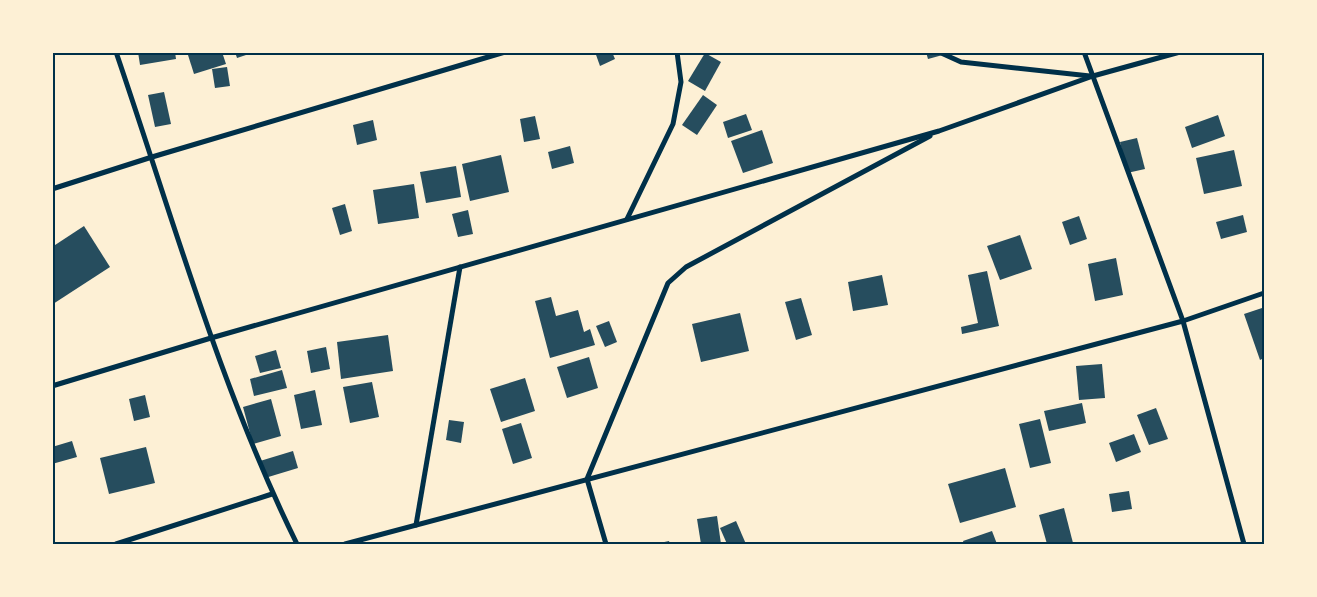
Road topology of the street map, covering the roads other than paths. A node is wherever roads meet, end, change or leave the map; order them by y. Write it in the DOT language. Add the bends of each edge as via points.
graph roads {
  1 [pos="116,52"];
  2 [pos="505,52"];
  3 [pos="677,52"];
  4 [pos="938,52"];
  5 [pos="1084,52"];
  6 [pos="1180,52"];
  7 [pos="1093,76"];
  8 [pos="939,131"];
  9 [pos="152,157"];
  10 [pos="52,189"];
  11 [pos="627,220"];
  12 [pos="460,267"];
  13 [pos="1264,294"];
  14 [pos="1183,321"];
  15 [pos="212,338"];
  16 [pos="52,386"];
  17 [pos="587,479"];
  18 [pos="272,494"];
  19 [pos="416,526"];
  20 [pos="116,544"];
  21 [pos="297,544"];
  22 [pos="345,544"];
  23 [pos="606,544"];
  24 [pos="1244,544"];
  1 -- 9 [label="street"];
  2 -- 9 [label="street"];
  3 -- 11 [label="street" via="682,82 673,124"];
  4 -- 7 [label="street" via="961,62"];
  5 -- 7 [label="street"];
  6 -- 7 [label="street"];
  7 -- 8 [label="street"];
  7 -- 14 [label="street"];
  8 -- 11 [label="street"];
  8 -- 17 [label="street" via="686,267 668,283"];
  9 -- 10 [label="street"];
  9 -- 15 [label="street"];
  11 -- 12 [label="street"];
  12 -- 15 [label="street"];
  12 -- 19 [label="street"];
  13 -- 14 [label="street"];
  14 -- 17 [label="street"];
  14 -- 24 [label="street"];
  15 -- 16 [label="street"];
  15 -- 18 [label="street"];
  17 -- 19 [label="street"];
  17 -- 23 [label="street"];
  18 -- 20 [label="street"];
  18 -- 21 [label="street"];
  19 -- 22 [label="street"];
}
